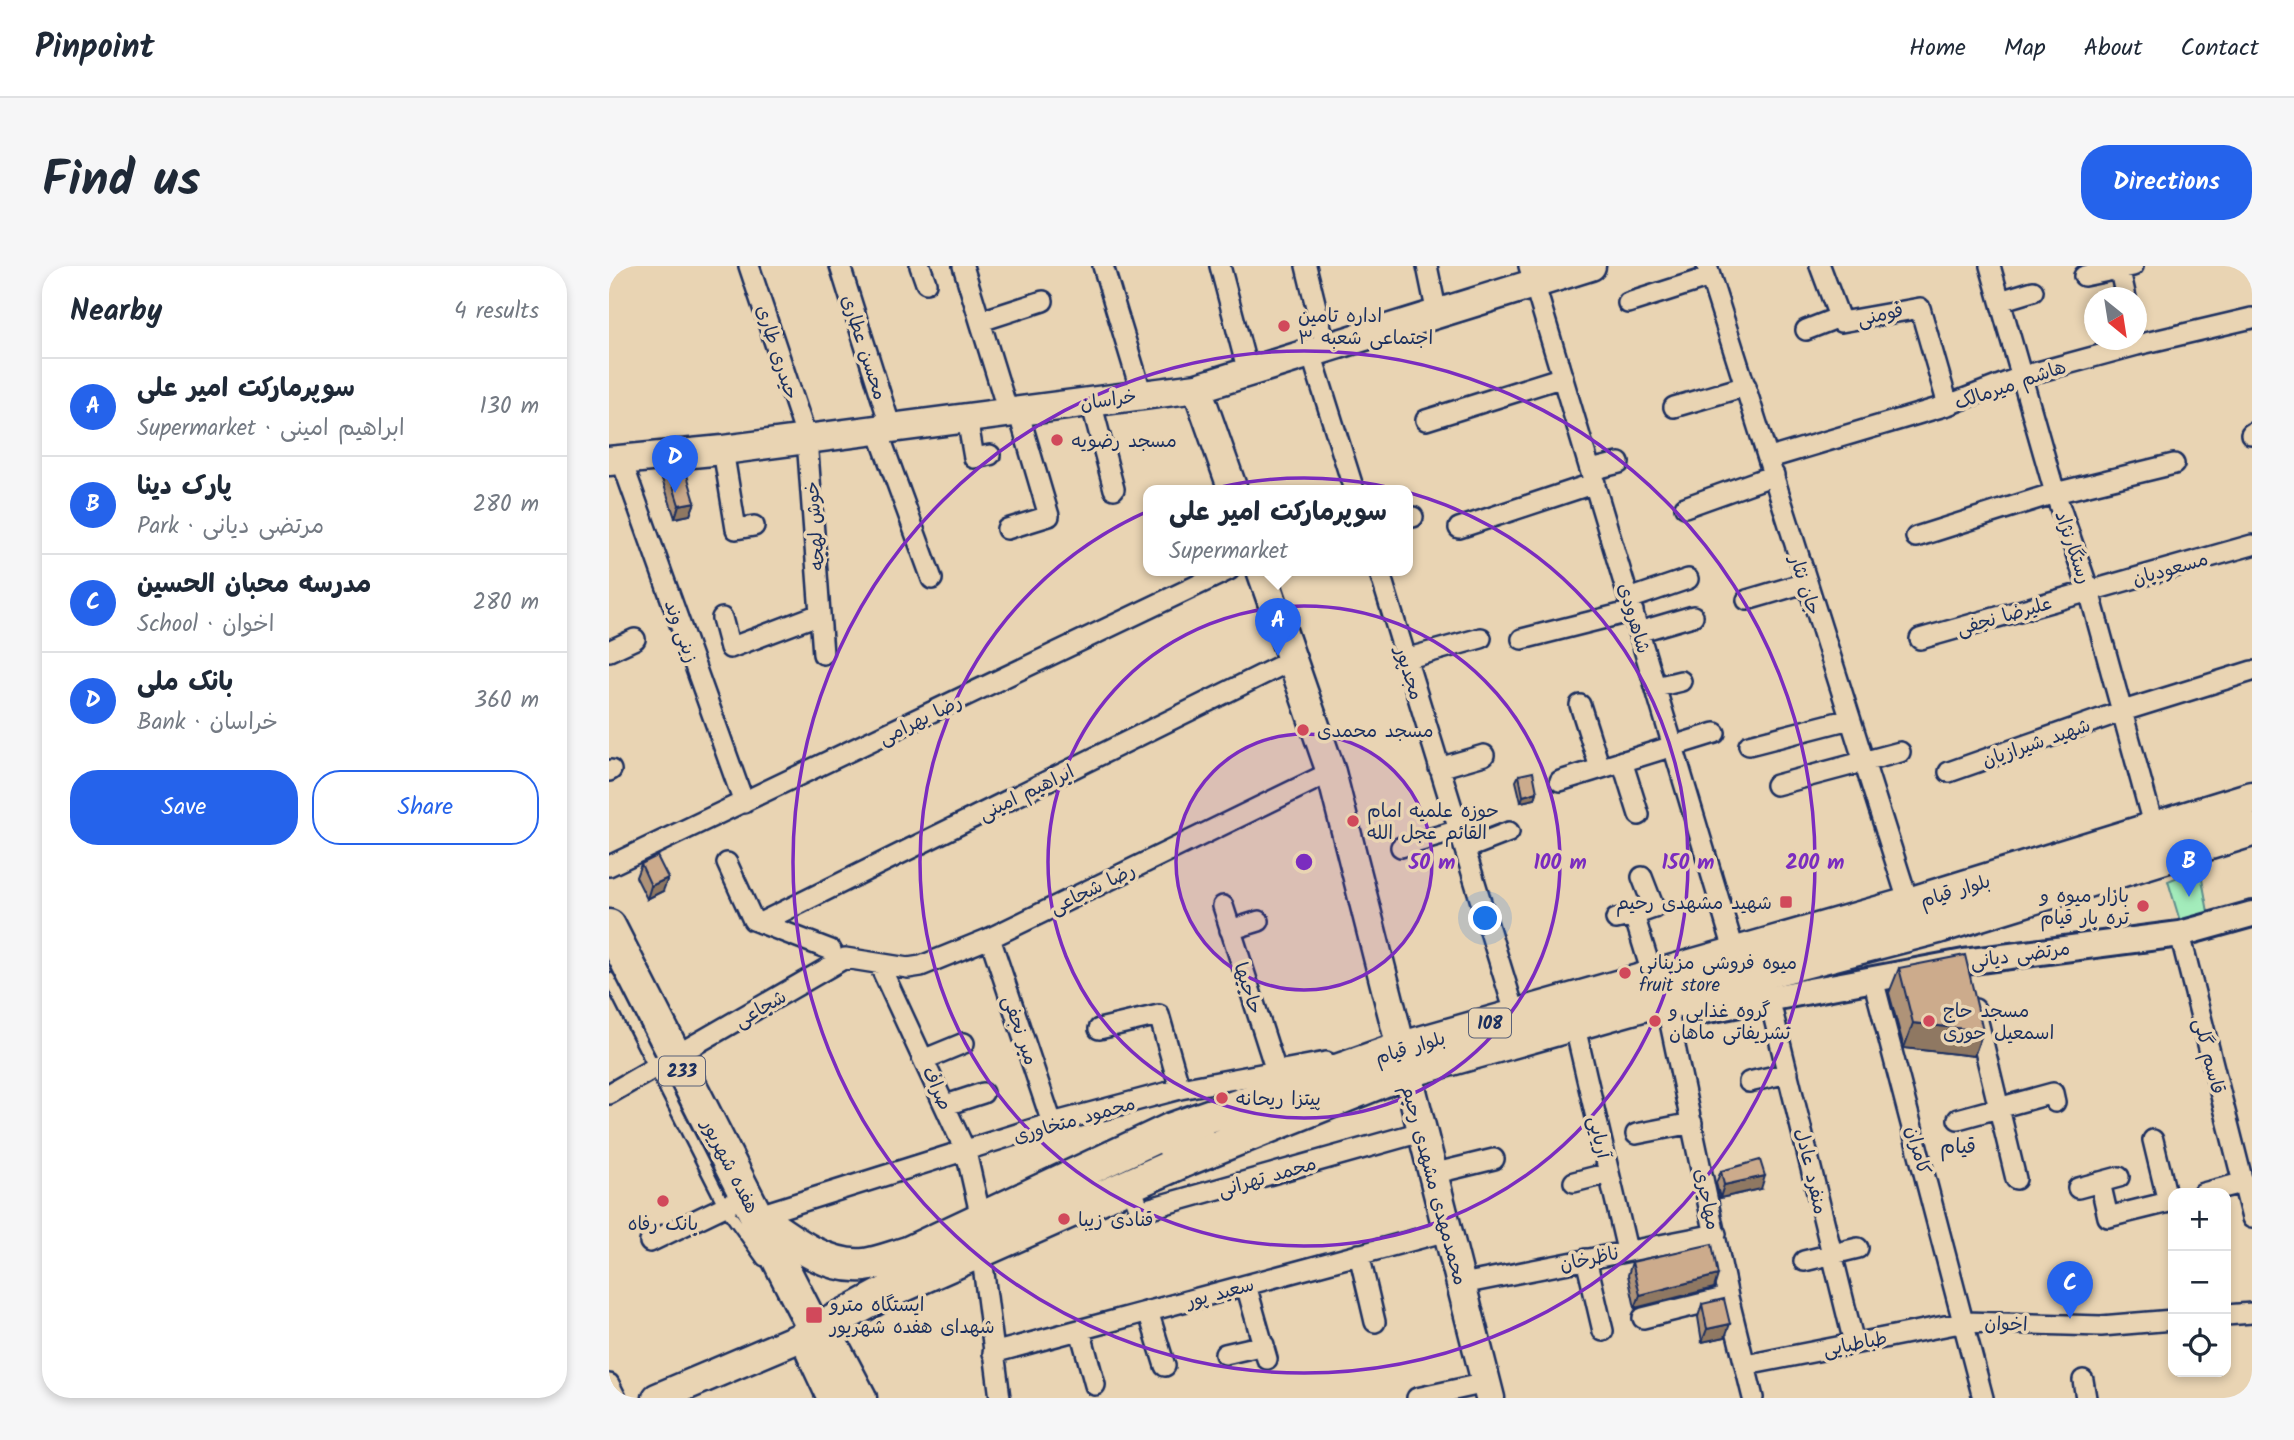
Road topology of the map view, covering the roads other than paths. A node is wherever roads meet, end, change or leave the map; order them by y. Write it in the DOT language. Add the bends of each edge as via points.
graph roads {
  1 [pos="749,266"];
  2 [pos="839,266"];
  3 [pos="963,266"];
  4 [pos="1103,266"];
  5 [pos="1220,266"];
  6 [pos="1306,266"];
  7 [pos="1427,266"];
  8 [pos="1591,266"];
  9 [pos="1820,266"];
  10 [pos="1990,266"];
  11 [pos="2124,267"];
  12 [pos="1709,271"];
  13 [pos="1532,275"];
  14 [pos="2084,276"];
  15 [pos="2125,287"];
  16 [pos="2033,291"];
  17 [pos="2000,300"];
  18 [pos="1043,301"];
  19 [pos="1628,303"];
  20 [pos="1437,314"];
  21 [pos="1837,318"];
  22 [pos="2252,318"];
  23 [pos="981,321"];
  24 [pos="1806,330"];
  25 [pos="2147,340"];
  26 [pos="2109,350"];
  27 [pos="1319,351"];
  28 [pos="1248,372"];
  29 [pos="2022,376"];
  30 [pos="1563,377"];
  31 [pos="1746,386"];
  32 [pos="1198,388"];
  33 [pos="1142,395"];
  34 [pos="1091,402"];
  35 [pos="1948,405"];
  36 [pos="1674,407"];
  37 [pos="1013,412"];
  38 [pos="967,418"];
  39 [pos="1426,421"];
  40 [pos="884,428"];
  41 [pos="807,439"];
  42 [pos="723,450"];
  43 [pos="976,457"];
  44 [pos="615,460"];
  45 [pos="1619,463"];
  46 [pos="2174,464"];
  47 [pos="1772,466"];
  48 [pos="1593,477"];
  49 [pos="1231,485"];
  50 [pos="1353,485"];
  51 [pos="1114,489"];
  52 [pos="2055,493"];
  53 [pos="1685,507"];
  54 [pos="754,526"];
  55 [pos="1459,528"];
  56 [pos="1007,529"];
  57 [pos="1916,537"];
  58 [pos="2252,545"];
  59 [pos="1217,576"];
  60 [pos="1263,576"];
  61 [pos="1381,576"];
  62 [pos="932,579"];
  63 [pos="1688,579"];
  64 [pos="1805,583"];
  65 [pos="2089,591"];
  66 [pos="1747,600"];
  67 [pos="1631,605"];
  68 [pos="820,614"];
  69 [pos="1693,616"];
  70 [pos="722,618"];
  71 [pos="1639,632"];
  72 [pos="1481,638"];
  73 [pos="635,639"];
  74 [pos="1522,639"];
  75 [pos="1920,639"];
  76 [pos="609,652"];
  77 [pos="823,654"];
  78 [pos="1405,659"];
  79 [pos="1292,660"];
  80 [pos="2252,671"];
  81 [pos="1681,681"];
  82 [pos="1655,687"];
  83 [pos="1580,705"];
  84 [pos="2123,711"];
  85 [pos="1850,719"];
  86 [pos="1715,733"];
  87 [pos="1749,745"];
  88 [pos="1673,746"];
  89 [pos="1900,752"];
  90 [pos="1484,755"];
  91 [pos="1622,761"];
  92 [pos="1864,763"];
  93 [pos="1439,768"];
  94 [pos="1599,768"];
  95 [pos="1331,772"];
  96 [pos="1949,772"];
  97 [pos="1560,780"];
  98 [pos="1776,785"];
  99 [pos="2252,798"];
  100 [pos="744,803"];
  101 [pos="1639,815"];
  102 [pos="2154,828"];
  103 [pos="2252,830"];
  104 [pos="1509,832"];
  105 [pos="1462,839"];
  106 [pos="1401,846"];
  107 [pos="727,863"];
  108 [pos="609,866"];
  109 [pos="1642,877"];
  110 [pos="1909,904"];
  111 [pos="1223,906"];
  112 [pos="2252,914"];
  113 [pos="1259,921"];
  114 [pos="760,923"];
  115 [pos="609,926"];
  116 [pos="1230,930"];
  117 [pos="2180,934"];
  118 [pos="990,938"];
  119 [pos="1735,953"];
  120 [pos="838,954"];
  121 [pos="879,964"];
  122 [pos="1967,975"];
  123 [pos="1698,977"];
  124 [pos="609,978"];
  125 [pos="1873,979"];
  126 [pos="1659,988"];
  127 [pos="1769,998"];
  128 [pos="1516,1016"];
  129 [pos="1574,1024"];
  130 [pos="1099,1029"];
  131 [pos="964,1044"];
  132 [pos="925,1059"];
  133 [pos="1402,1061"];
  134 [pos="665,1063"];
  135 [pos="1276,1071"];
  136 [pos="1789,1073"];
  137 [pos="1365,1076"];
  138 [pos="1749,1082"];
  139 [pos="1180,1088"];
  140 [pos="983,1093"];
  141 [pos="609,1094"];
  142 [pos="2055,1102"];
  143 [pos="946,1105"];
  144 [pos="1999,1108"];
  145 [pos="1958,1119"];
  146 [pos="1052,1123"];
  147 [pos="1692,1123"];
  148 [pos="1215,1130"];
  149 [pos="1421,1132"];
  150 [pos="1636,1135"];
  151 [pos="2153,1140"];
  152 [pos="966,1152"];
  153 [pos="1151,1155"];
  154 [pos="1494,1159"];
  155 [pos="1609,1173"];
  156 [pos="1432,1174"];
  157 [pos="2244,1175"];
  158 [pos="1121,1177"];
  159 [pos="2015,1179"];
  160 [pos="1574,1182"];
  161 [pos="2078,1188"];
  162 [pos="2214,1188"];
  163 [pos="2168,1191"];
  164 [pos="2168,1202"];
  165 [pos="742,1206"];
  166 [pos="2252,1217"];
  167 [pos="982,1218"];
  168 [pos="1447,1231"];
  169 [pos="1716,1234"];
  170 [pos="650,1242"];
  171 [pos="1858,1248"];
  172 [pos="981,1250"];
  173 [pos="1627,1250"];
  174 [pos="908,1253"];
  175 [pos="1359,1254"];
  176 [pos="1831,1254"];
  177 [pos="1586,1259"];
  178 [pos="1804,1261"];
  179 [pos="1462,1284"];
  180 [pos="1246,1285"];
  181 [pos="1728,1297"];
  182 [pos="1148,1311"];
  183 [pos="2252,1313"];
  184 [pos="2231,1315"];
  185 [pos="1643,1318"];
  186 [pos="2168,1320"];
  187 [pos="1375,1322"];
  188 [pos="1965,1322"];
  189 [pos="1080,1329"];
  190 [pos="815,1331"];
  191 [pos="1603,1331"];
  192 [pos="1854,1343"];
  193 [pos="993,1353"];
  194 [pos="1225,1354"];
  195 [pos="1746,1365"];
  196 [pos="1164,1366"];
  197 [pos="609,1384"];
  198 [pos="1095,1385"];
  199 [pos="1488,1391"];
  200 [pos="616,1398"];
  201 [pos="657,1398"];
  202 [pos="834,1398"];
  203 [pos="860,1398"];
  204 [pos="1000,1398"];
  205 [pos="1417,1398"];
  206 [pos="1753,1398"];
  207 [pos="1983,1398"];
  1 -- 41 [label="street, حیدری طاری"];
  2 -- 40 [label="street, محسن عطاری"];
  3 -- 23 [label="street"];
  4 -- 33 [label="street"];
  5 -- 28 [label="street"];
  6 -- 27 [label="street"];
  7 -- 20 [label="street"];
  8 -- 13 [label="main road, خراسان"];
  9 -- 21 [label="street, فومنی"];
  10 -- 17 [label="street, رستگارنژاد"];
  11 -- 14 [label="street"];
  11 -- 15 [label="street"];
  12 -- 19 [label="street"];
  12 -- 31 [label="street, جان نثار"];
  13 -- 20 [label="main road, خراسان"];
  13 -- 30 [label="street, شاهرودی"];
  16 -- 17 [label="street"];
  17 -- 29 [label="street, رستگارنژاد"];
  18 -- 23 [label="street"];
  20 -- 27 [label="main road, خراسان"];
  21 -- 24 [label="street"];
  21 -- 35 [label="street, فومنی" via="1845,322 1920,307"];
  22 -- 25 [label="street, هاشم میرمالک"];
  23 -- 37 [label="street"];
  26 -- 29 [label="street, هاشم میرمالک"];
  27 -- 28 [label="main road, خراسان"];
  27 -- 50 [label="street"];
  28 -- 32 [label="main road, خراسان"];
  29 -- 35 [label="street, هاشم میرمالک"];
  29 -- 52 [label="street, رستگارنژاد"];
  30 -- 39 [label="street"];
  30 -- 48 [label="street, شاهرودی"];
  31 -- 36 [label="street"];
  31 -- 47 [label="street, جان نثار"];
  32 -- 33 [label="main road, خراسان"];
  32 -- 49 [label="main road"];
  33 -- 34 [label="main road, خراسان"];
  34 -- 37 [label="main road, خراسان"];
  34 -- 51 [label="street"];
  35 -- 47 [label="street, هاشم میرمالک"];
  37 -- 38 [label="main road, خراسان"];
  37 -- 56 [label="street" via="1049,516"];
  38 -- 40 [label="main road, خراسان"];
  38 -- 43 [label="street"];
  40 -- 41 [label="main road, خراسان"];
  40 -- 62 [label="street, محسن عطاری"];
  41 -- 42 [label="main road, خراسان"];
  41 -- 68 [label="street, خوش لهجه"];
  42 -- 44 [label="main road, خراسان"];
  42 -- 54 [label="street" via="736,529"];
  44 -- 100 [label="street, زینی وند"];
  45 -- 48 [label="street"];
  46 -- 52 [label="street"];
  47 -- 53 [label="street, هاشم میرمالک"];
  47 -- 64 [label="street, جان نثار"];
  48 -- 55 [label="street"];
  48 -- 67 [label="street, شاهرودی"];
  52 -- 57 [label="street"];
  52 -- 65 [label="street, رستگارنژاد"];
  58 -- 65 [label="street, مسعودیان"];
  59 -- 100 [label="street, رضا بهرامی"];
  60 -- 79 [label="main road, محمدمهدی مشهدی رحیم"];
  61 -- 78 [label="street, مجدپور"];
  63 -- 67 [label="street"];
  64 -- 66 [label="street"];
  64 -- 85 [label="street, جان نثار"];
  65 -- 75 [label="street, علیرضا نجفی"];
  65 -- 84 [label="street, رستگارنژاد"];
  67 -- 71 [label="street, شاهرودی"];
  67 -- 74 [label="street"];
  68 -- 70 [label="street" via="730,648"];
  68 -- 77 [label="street, خوش لهجه"];
  69 -- 71 [label="street"];
  71 -- 82 [label="street, شاهرودی"];
  72 -- 78 [label="street"];
  73 -- 76 [label="street"];
  78 -- 93 [label="street, مجدپور"];
  79 -- 95 [label="main road, محمدمهدی مشهدی رحیم"];
  79 -- 114 [label="street, ابراهیم امینی"];
  80 -- 84 [label="street, شهید شیرازیان"];
  81 -- 82 [label="street"];
  82 -- 88 [label="street, شاهرودی"];
  83 -- 94 [label="street"];
  84 -- 96 [label="street, شهید شیرازیان"];
  84 -- 102 [label="street, رستگارنژاد"];
  85 -- 87 [label="street"];
  85 -- 92 [label="street, جان نثار"];
  86 -- 88 [label="street"];
  88 -- 91 [label="street"];
  88 -- 119 [label="street, شاهرودی"];
  89 -- 92 [label="street"];
  90 -- 93 [label="street"];
  91 -- 94 [label="street"];
  91 -- 101 [label="street"];
  92 -- 98 [label="street"];
  92 -- 110 [label="street, جان نثار"];
  93 -- 105 [label="street, مجدپور"];
  94 -- 97 [label="street"];
  95 -- 118 [label="street, رضا شجاعی"];
  95 -- 133 [label="main road, محمدمهدی مشهدی رحیم"];
  99 -- 102 [label="main road, بلوار قیام / 108"];
  100 -- 108 [label="street, رضا بهرامی"];
  102 -- 110 [label="main road, بلوار قیام / 108"];
  103 -- 126 [label="main road, بلوار قیام / 108" via="1938,927"];
  104 -- 105 [label="street"];
  105 -- 106 [label="street"];
  105 -- 128 [label="street, مجدپور"];
  107 -- 114 [label="street" via="753,919"];
  109 -- 126 [label="street, مهاجری" via="1654,908 1625,917"];
  110 -- 119 [label="main road, بلوار قیام / 108"];
  111 -- 116 [label="street, حاجیها"];
  112 -- 117 [label="street, مرتضی دیانی"];
  113 -- 116 [label="street"];
  114 -- 120 [label="street, رضا شجاعی"];
  115 -- 134 [label="main road, هفده شهریور / 233"];
  116 -- 135 [label="street, حاجیها"];
  117 -- 122 [label="street, مرتضی دیانی"];
  117 -- 157 [label="street, قاسم گلی"];
  118 -- 121 [label="street, رضا شجاعی" via="921,966"];
  118 -- 146 [label="street, میر نجفی"];
  119 -- 126 [label="main road, بلوار قیام / 108"];
  120 -- 121 [label="street, رضا شجاعی"];
  120 -- 134 [label="street, شجاعی"];
  121 -- 132 [label="street, صراف"];
  122 -- 125 [label="street, مرتضی دیانی"];
  122 -- 144 [label="street"];
  123 -- 133 [label="lane"];
  124 -- 134 [label="lane"];
  125 -- 127 [label="street, مرتضی دیانی"];
  125 -- 188 [label="street, کامران"];
  126 -- 127 [label="street, مرتضی دیانی" via="1703,1011"];
  126 -- 128 [label="main road, بلوار قیام / 108"];
  126 -- 129 [label="main road, بلوار قیام / 108"];
  126 -- 147 [label="street, مهاجری"];
  127 -- 136 [label="street, منفرد عادل"];
  128 -- 133 [label="main road, بلوار قیام / 108"];
  129 -- 133 [label="main road, بلوار قیام / 108"];
  129 -- 155 [label="street, آریایی"];
  130 -- 139 [label="street" via="1159,1015"];
  131 -- 132 [label="street"];
  132 -- 143 [label="street, صراف"];
  133 -- 135 [label="street, محمود متخاوری"];
  133 -- 137 [label="lane"];
  133 -- 149 [label="main road, محمدمهدی مشهدی رحیم"];
  133 -- 158 [label="main road, بلوار قیام / 108"];
  133 -- 167 [label="main road, بلوار قیام / 108" via="1172,1129"];
  134 -- 141 [label="street, شجاعی"];
  134 -- 165 [label="main road, هفده شهریور / 233"];
  135 -- 139 [label="street, محمود متخاوری"];
  136 -- 138 [label="street"];
  136 -- 176 [label="street, منفرد عادل"];
  139 -- 146 [label="street, محمود متخاوری"];
  140 -- 143 [label="street"];
  142 -- 144 [label="street" via="2053,1093"];
  143 -- 152 [label="street, صراف"];
  144 -- 145 [label="street"];
  144 -- 159 [label="street"];
  146 -- 152 [label="street, محمود متخاوری"];
  147 -- 150 [label="street"];
  147 -- 169 [label="street, مهاجری"];
  148 -- 153 [label="lane"];
  149 -- 156 [label="main road, محمدمهدی مشهدی رحیم"];
  149 -- 158 [label="street, محمد تهرانی" via="1140,1211"];
  151 -- 163 [label="street"];
  152 -- 165 [label="street, محمود متخاوری"];
  152 -- 167 [label="street, صراف"];
  154 -- 156 [label="street"];
  155 -- 160 [label="street"];
  155 -- 173 [label="street, آریایی"];
  156 -- 168 [label="main road, محمدمهدی مشهدی رحیم"];
  157 -- 162 [label="street"];
  157 -- 166 [label="street, قاسم گلی"];
  158 -- 172 [label="main road, بلوار قیام / 108"];
  158 -- 174 [label="lane"];
  161 -- 164 [label="street" via="2109,1180 2108,1217"];
  165 -- 170 [label="street, محمود متخاوری"];
  165 -- 174 [label="main road, بلوار قیام / 108" via="835,1263 867,1265"];
  165 -- 190 [label="main road, هفده شهریور / 233"];
  167 -- 174 [label="main road, بلوار قیام / 108"];
  168 -- 175 [label="street, سعید پور"];
  168 -- 179 [label="main road, محمدمهدی مشهدی رحیم"];
  169 -- 173 [label="street, ناظرخان"];
  169 -- 181 [label="street, مهاجری"];
  171 -- 176 [label="street"];
  172 -- 190 [label="main road, بلوار قیام / 108"];
  172 -- 193 [label="street"];
  173 -- 177 [label="street, ناظرخان"];
  175 -- 180 [label="street, سعید پور"];
  175 -- 187 [label="street"];
  176 -- 178 [label="street"];
  176 -- 192 [label="street, منفرد عادل"];
  177 -- 179 [label="street, ناظرخان"];
  177 -- 191 [label="street"];
  179 -- 199 [label="main road, محمدمهدی مشهدی رحیم"];
  180 -- 182 [label="street, سعید پور"];
  180 -- 194 [label="street" via="1265,1352"];
  181 -- 185 [label="street"];
  181 -- 195 [label="street, مهاجری"];
  182 -- 189 [label="street, سعید پور"];
  182 -- 196 [label="street"];
  183 -- 184 [label="street"];
  186 -- 188 [label="street, اخوان" via="2101,1326"];
  188 -- 192 [label="street, طباطبایی"];
  188 -- 207 [label="street, کامران"];
  189 -- 193 [label="street, سعید پور"];
  189 -- 198 [label="street"];
  190 -- 201 [label="main road"];
  190 -- 202 [label="main road, هفده شهریور / 233" via="812,1352"];
  190 -- 203 [label="main road, هفده شهریور / 233" via="831,1342"];
  192 -- 195 [label="street, طباطبایی"];
  193 -- 204 [label="street"];
  195 -- 206 [label="street, مهاجری"];
  197 -- 200 [label="street"];
  199 -- 205 [label="street"];
}
